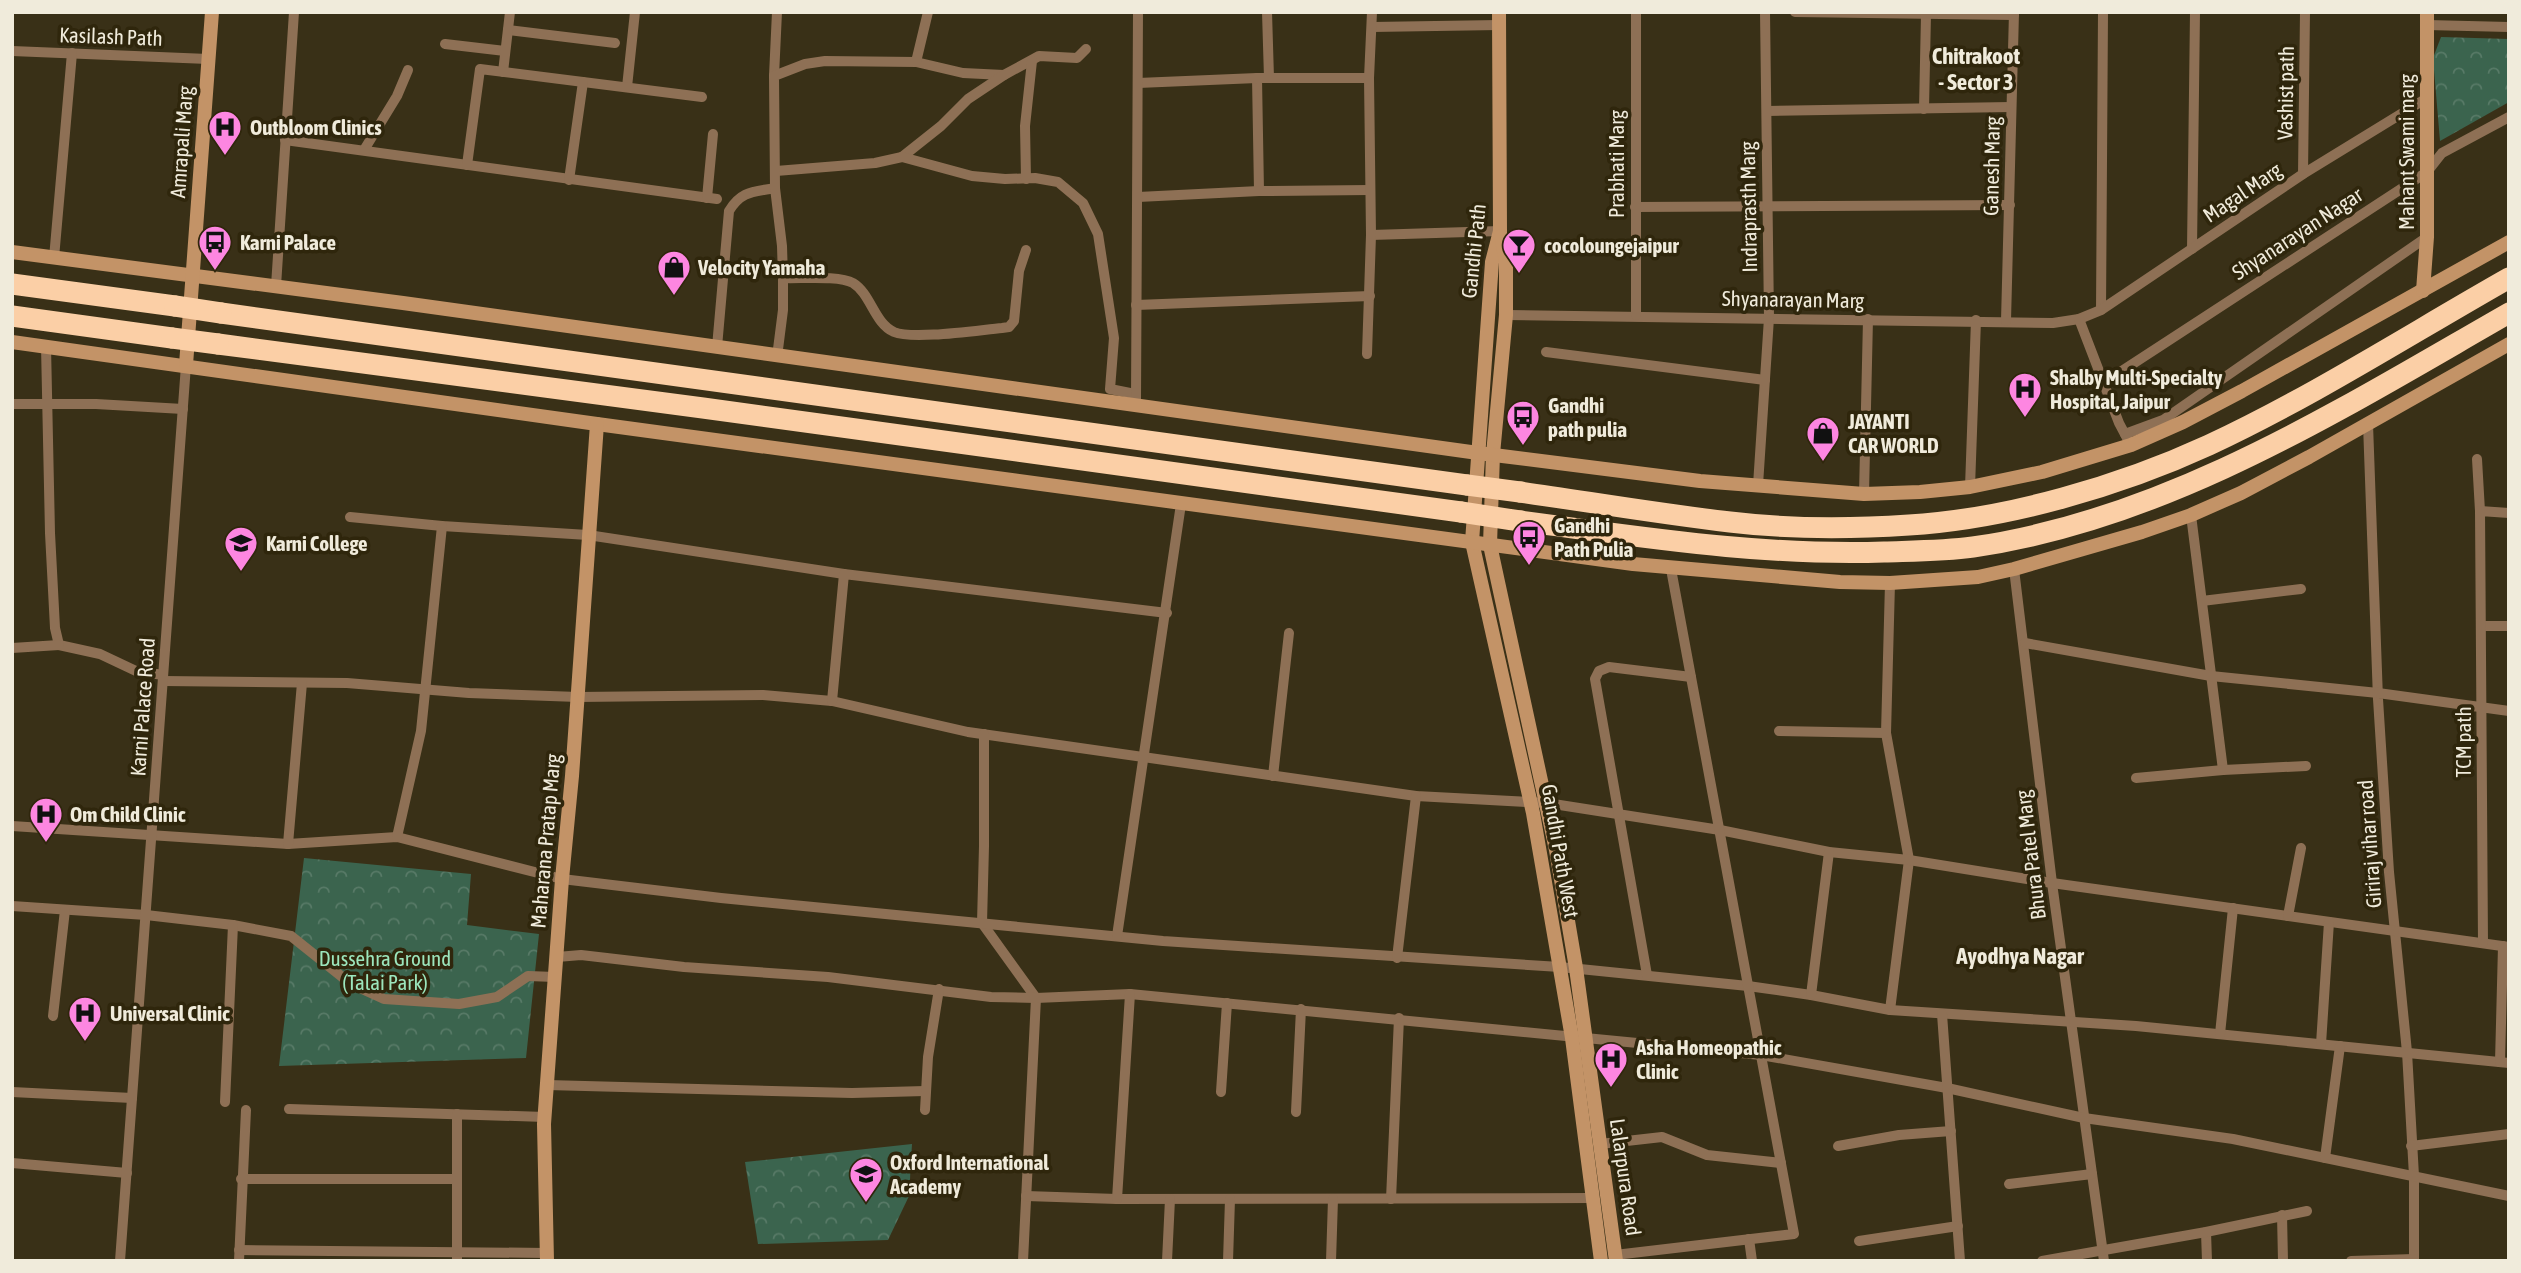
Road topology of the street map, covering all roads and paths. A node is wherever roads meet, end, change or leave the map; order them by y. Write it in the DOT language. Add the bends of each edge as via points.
graph roads {
  1 [pos="212,12"];
  2 [pos="294,12"];
  3 [pos="510,12"];
  4 [pos="635,12"];
  5 [pos="777,12"];
  6 [pos="928,12"];
  7 [pos="1138,12"];
  8 [pos="1268,12"];
  9 [pos="1372,12"];
  10 [pos="1636,12"];
  11 [pos="1765,12"];
  12 [pos="1795,12"];
  13 [pos="2103,12"];
  14 [pos="2195,12"];
  15 [pos="2305,12"];
  16 [pos="1926,14"];
  17 [pos="2014,14"];
  18 [pos="1499,18"];
  19 [pos="2427,19"];
  20 [pos="1372,27"];
  21 [pos="2509,27"];
  22 [pos="508,30"];
  23 [pos="615,43"];
  24 [pos="445,44"];
  25 [pos="1086,49"];
  26 [pos="12,51"];
  27 [pos="505,51"];
  28 [pos="72,53"];
  29 [pos="208,59"];
  30 [pos="1031,61"];
  31 [pos="916,62"];
  32 [pos="408,70"];
  33 [pos="503,72"];
  34 [pos="1004,75"];
  35 [pos="774,76"];
  36 [pos="1263,78"];
  37 [pos="1369,78"];
  38 [pos="583,82"];
  39 [pos="1138,83"];
  40 [pos="627,87"];
  41 [pos="702,97"];
  42 [pos="2427,98"];
  43 [pos="2011,107"];
  44 [pos="1924,108"];
  45 [pos="1767,111"];
  46 [pos="2509,117"];
  47 [pos="713,134"];
  48 [pos="285,140"];
  49 [pos="363,150"];
  50 [pos="902,157"];
  51 [pos="467,165"];
  52 [pos="775,171"];
  53 [pos="2427,172"];
  54 [pos="2303,174"];
  55 [pos="1027,179"];
  56 [pos="569,180"];
  57 [pos="775,188"];
  58 [pos="1370,190"];
  59 [pos="1259,191"];
  60 [pos="1138,197"];
  61 [pos="2010,205"];
  62 [pos="1768,206"];
  63 [pos="1635,208"];
  64 [pos="1500,231"];
  65 [pos="1371,235"];
  66 [pos="2427,237"];
  67 [pos="2509,242"];
  68 [pos="2192,249"];
  69 [pos="1026,250"];
  70 [pos="12,252"];
  71 [pos="54,258"];
  72 [pos="192,275"];
  73 [pos="783,278"];
  74 [pos="2509,278"];
  75 [pos="12,284"];
  76 [pos="276,286"];
  77 [pos="2423,291"];
  78 [pos="1370,296"];
  79 [pos="1136,305"];
  80 [pos="2101,310"];
  81 [pos="2509,313"];
  82 [pos="1506,315"];
  83 [pos="1636,315"];
  84 [pos="12,316"];
  85 [pos="1769,318"];
  86 [pos="1868,319"];
  87 [pos="2079,319"];
  88 [pos="1976,320"];
  89 [pos="2006,321"];
  90 [pos="12,342"];
  91 [pos="46,346"];
  92 [pos="717,347"];
  93 [pos="2507,350"];
  94 [pos="1546,352"];
  95 [pos="1367,355"];
  96 [pos="777,357"];
  97 [pos="186,365"];
  98 [pos="1765,380"];
  99 [pos="2105,382"];
  100 [pos="1136,399"];
  101 [pos="12,404"];
  102 [pos="48,404"];
  103 [pos="183,409"];
  104 [pos="597,424"];
  105 [pos="2368,424"];
  106 [pos="2128,440"];
  107 [pos="1478,453"];
  108 [pos="1493,454"];
  109 [pos="2477,459"];
  110 [pos="1758,485"];
  111 [pos="1970,487"];
  112 [pos="1864,494"];
  113 [pos="1181,503"];
  114 [pos="2480,511"];
  115 [pos="2509,513"];
  116 [pos="2191,515"];
  117 [pos="350,517"];
  118 [pos="442,526"];
  119 [pos="588,535"];
  120 [pos="1472,542"];
  121 [pos="1490,544"];
  122 [pos="1671,569"];
  123 [pos="2014,569"];
  124 [pos="844,574"];
  125 [pos="1890,583"];
  126 [pos="2301,589"];
  127 [pos="2202,601"];
  128 [pos="1167,613"];
  129 [pos="2482,626"];
  130 [pos="2509,626"];
  131 [pos="1289,633"];
  132 [pos="2025,643"];
  133 [pos="59,645"];
  134 [pos="12,648"];
  135 [pos="2211,676"];
  136 [pos="1691,677"];
  137 [pos="163,678"];
  138 [pos="302,682"];
  139 [pos="426,690"];
  140 [pos="2378,693"];
  141 [pos="578,696"];
  142 [pos="832,701"];
  143 [pos="2482,707"];
  144 [pos="2509,711"];
  145 [pos="1779,732"];
  146 [pos="1886,733"];
  147 [pos="984,734"];
  148 [pos="1144,756"];
  149 [pos="2306,766"];
  150 [pos="2223,770"];
  151 [pos="1273,776"];
  152 [pos="2136,778"];
  153 [pos="1416,796"];
  154 [pos="1531,802"];
  155 [pos="1548,803"];
  156 [pos="1619,814"];
  157 [pos="12,826"];
  158 [pos="1720,830"];
  159 [pos="152,835"];
  160 [pos="397,837"];
  161 [pos="288,844"];
  162 [pos="2301,848"];
  163 [pos="1829,852"];
  164 [pos="1909,860"];
  165 [pos="562,879"];
  166 [pos="2052,883"];
  167 [pos="12,905"];
  168 [pos="2233,908"];
  169 [pos="65,910"];
  170 [pos="146,915"];
  171 [pos="2288,916"];
  172 [pos="2329,922"];
  173 [pos="982,923"];
  174 [pos="233,925"];
  175 [pos="2395,931"];
  176 [pos="1117,936"];
  177 [pos="2483,943"];
  178 [pos="2506,947"];
  179 [pos="557,957"];
  180 [pos="1397,958"];
  181 [pos="1560,967"];
  182 [pos="1576,968"];
  183 [pos="1647,975"];
  184 [pos="555,977"];
  185 [pos="1748,986"];
  186 [pos="939,989"];
  187 [pos="1130,994"];
  188 [pos="1811,995"];
  189 [pos="1036,998"];
  190 [pos="1227,1003"];
  191 [pos="1301,1009"];
  192 [pos="1890,1010"];
  193 [pos="1942,1014"];
  194 [pos="53,1016"];
  195 [pos="1399,1018"];
  196 [pos="2071,1021"];
  197 [pos="2220,1034"];
  198 [pos="1579,1038"];
  199 [pos="2321,1044"];
  200 [pos="2340,1045"];
  201 [pos="2407,1052"];
  202 [pos="1761,1055"];
  203 [pos="2505,1062"];
  204 [pos="547,1085"];
  205 [pos="1947,1088"];
  206 [pos="925,1091"];
  207 [pos="12,1092"];
  208 [pos="1221,1092"];
  209 [pos="132,1098"];
  210 [pos="225,1102"];
  211 [pos="289,1109"];
  212 [pos="246,1110"];
  213 [pos="925,1110"];
  214 [pos="1296,1112"];
  215 [pos="457,1114"];
  216 [pos="545,1117"];
  217 [pos="2084,1118"];
  218 [pos="1951,1131"];
  219 [pos="2509,1134"];
  220 [pos="1600,1144"];
  221 [pos="1838,1146"];
  222 [pos="2412,1146"];
  223 [pos="2325,1158"];
  224 [pos="12,1163"];
  225 [pos="1781,1163"];
  226 [pos="127,1173"];
  227 [pos="2092,1174"];
  228 [pos="2414,1176"];
  229 [pos="241,1179"];
  230 [pos="457,1179"];
  231 [pos="2009,1184"];
  232 [pos="1026,1196"];
  233 [pos="2509,1196"];
  234 [pos="1600,1197"];
  235 [pos="1116,1199"];
  236 [pos="1170,1199"];
  237 [pos="1230,1199"];
  238 [pos="1333,1199"];
  239 [pos="1391,1199"];
  240 [pos="2307,1211"];
  241 [pos="2282,1215"];
  242 [pos="1958,1226"];
  243 [pos="2206,1232"];
  244 [pos="1749,1239"];
  245 [pos="1859,1241"];
  246 [pos="239,1255"];
  247 [pos="363,1256"];
  248 [pos="457,1256"];
  249 [pos="2104,1256"];
  250 [pos="547,1257"];
  251 [pos="1616,1258"];
  252 [pos="2414,1260"];
  253 [pos="120,1261"];
  254 [pos="1023,1261"];
  255 [pos="1167,1261"];
  256 [pos="1228,1261"];
  257 [pos="1331,1261"];
  258 [pos="1601,1261"];
  259 [pos="1752,1261"];
  260 [pos="1960,1261"];
  261 [pos="2042,1261"];
  262 [pos="2207,1261"];
  263 [pos="2283,1261"];
  264 [pos="2351,1261"];
  1 -- 29 [label="street, Amrapali Marg"];
  2 -- 48 [label="street"];
  3 -- 22 [label="street"];
  4 -- 40 [label="street"];
  5 -- 35 [label="street"];
  6 -- 31 [label="street"];
  7 -- 39 [label="street"];
  8 -- 36 [label="street"];
  9 -- 20 [label="street"];
  10 -- 63 [label="street, Prabhati Marg"];
  11 -- 45 [label="street, Indraprasth Marg"];
  12 -- 16 [label="street"];
  13 -- 80 [label="street"];
  14 -- 68 [label="street"];
  15 -- 54 [label="street, Vashist path"];
  16 -- 17 [label="street"];
  16 -- 44 [label="street"];
  17 -- 43 [label="street, Ganesh Marg"];
  18 -- 20 [label="street"];
  18 -- 64 [label="street, Gandhi Path"];
  19 -- 21 [label="street"];
  19 -- 42 [label="street, Mahant Swami marg"];
  20 -- 37 [label="street"];
  22 -- 23 [label="street"];
  22 -- 27 [label="street"];
  24 -- 27 [label="street"];
  25 -- 30 [label="street" via="1077,58 1039,56"];
  26 -- 28 [label="street, Kasilash Path"];
  27 -- 33 [label="street"];
  28 -- 29 [label="street, Kasilash Path"];
  28 -- 71 [label="street"];
  29 -- 72 [label="street, Amrapali Marg"];
  30 -- 34 [label="street"];
  30 -- 55 [label="street" via="1025,126"];
  31 -- 34 [label="street" via="963,73"];
  31 -- 35 [label="street" via="825,61"];
  32 -- 49 [label="street"];
  33 -- 38 [label="street"];
  33 -- 51 [label="street" via="480,69"];
  34 -- 50 [label="street" via="968,99"];
  35 -- 52 [label="street"];
  36 -- 37 [label="street"];
  36 -- 39 [label="street"];
  36 -- 59 [label="street"];
  37 -- 58 [label="street"];
  38 -- 40 [label="street"];
  38 -- 56 [label="street"];
  39 -- 60 [label="street"];
  40 -- 41 [label="street"];
  42 -- 53 [label="street, Mahant Swami marg"];
  42 -- 54 [label="street, Magal Marg"];
  43 -- 44 [label="street"];
  43 -- 61 [label="street, Ganesh Marg"];
  44 -- 45 [label="street"];
  45 -- 62 [label="street, Indraprasth Marg"];
  46 -- 53 [label="street, Shyanarayan Nagar" via="2442,152"];
  47 -- 56 [label="street" via="712,199"];
  48 -- 49 [label="street"];
  48 -- 76 [label="street"];
  49 -- 51 [label="street"];
  50 -- 52 [label="street"];
  50 -- 55 [label="street" via="972,176"];
  51 -- 56 [label="street"];
  52 -- 57 [label="street"];
  53 -- 66 [label="street, Mahant Swami marg"];
  53 -- 99 [label="street, Shyanarayan Nagar"];
  54 -- 68 [label="street, Magal Marg"];
  55 -- 100 [label="street" via="1058,182 1083,203 1098,234 1112,319 1110,389"];
  57 -- 73 [label="street"];
  57 -- 92 [label="street" via="736,199 729,211"];
  58 -- 59 [label="street"];
  58 -- 65 [label="street"];
  59 -- 60 [label="street"];
  60 -- 79 [label="street"];
  61 -- 62 [label="street"];
  61 -- 89 [label="street, Ganesh Marg"];
  62 -- 63 [label="street"];
  62 -- 85 [label="street, Indraprasth Marg"];
  63 -- 83 [label="street, Prabhati Marg"];
  64 -- 65 [label="street"];
  64 -- 82 [label="street, Lalarpura Road" via="1506,261"];
  64 -- 107 [label="street, Gandhi Path" via="1492,262"];
  65 -- 78 [label="street"];
  66 -- 77 [label="street, Mahant Swami marg"];
  66 -- 106 [label="street"];
  67 -- 77 [label="street"];
  68 -- 80 [label="street, Magal Marg"];
  69 -- 73 [label="street" via="1014,321 1002,328 896,333 884,325 852,283"];
  70 -- 71 [label="street"];
  71 -- 72 [label="street"];
  72 -- 76 [label="street"];
  72 -- 97 [label="street, Amrapali Marg"];
  73 -- 96 [label="street"];
  74 -- 75 [label="highway, bridge" via="2270,414 2149,469 2060,499 1974,516 1911,525 1843,527 1730,522"];
  76 -- 92 [label="street"];
  77 -- 106 [label="street" via="2230,397"];
  78 -- 79 [label="street"];
  78 -- 95 [label="street"];
  79 -- 100 [label="street"];
  80 -- 87 [label="street, Magal Marg"];
  81 -- 84 [label="highway, bridge" via="2245,457 2179,488 2087,521 1971,547 1773,552"];
  82 -- 83 [label="street, Shyanarayan Marg"];
  82 -- 108 [label="street, Lalarpura Road"];
  83 -- 85 [label="street, Shyanarayan Marg"];
  85 -- 86 [label="street, Shyanarayan Marg"];
  85 -- 98 [label="street, Indraprasth Marg"];
  86 -- 88 [label="street, Shyanarayan Marg"];
  86 -- 112 [label="street"];
  87 -- 89 [label="street, Shyanarayan Marg"];
  87 -- 99 [label="street"];
  88 -- 89 [label="street, Shyanarayan Marg"];
  88 -- 111 [label="street"];
  90 -- 91 [label="street"];
  91 -- 97 [label="street"];
  91 -- 102 [label="street"];
  92 -- 96 [label="street"];
  93 -- 105 [label="street"];
  94 -- 98 [label="street"];
  96 -- 100 [label="street"];
  97 -- 103 [label="street, Karni Palace Road"];
  97 -- 104 [label="street"];
  98 -- 110 [label="street, Indraprasth Marg"];
  99 -- 106 [label="street"];
  100 -- 107 [label="street"];
  101 -- 102 [label="street"];
  102 -- 103 [label="street"];
  102 -- 133 [label="street" via="50,533"];
  103 -- 137 [label="street, Karni Palace Road"];
  104 -- 113 [label="street"];
  104 -- 119 [label="street, Maharana Pratap Marg"];
  105 -- 116 [label="street"];
  105 -- 140 [label="street, Giriraj vihar road"];
  106 -- 111 [label="street" via="2042,472"];
  107 -- 108 [label="street"];
  107 -- 120 [label="street, Gandhi Path West"];
  108 -- 110 [label="street"];
  108 -- 121 [label="street, Lalarpura Road"];
  109 -- 114 [label="street, TCM path"];
  110 -- 112 [label="street"];
  111 -- 112 [label="street"];
  113 -- 120 [label="street"];
  113 -- 128 [label="street"];
  114 -- 115 [label="street"];
  114 -- 129 [label="street, TCM path"];
  116 -- 123 [label="street"];
  116 -- 127 [label="street"];
  117 -- 118 [label="street"];
  118 -- 119 [label="street"];
  118 -- 139 [label="street"];
  119 -- 124 [label="street"];
  119 -- 141 [label="street, Maharana Pratap Marg"];
  120 -- 121 [label="street"];
  120 -- 154 [label="street, Gandhi Path West"];
  121 -- 122 [label="street"];
  121 -- 155 [label="street, Lalarpura Road"];
  122 -- 125 [label="street"];
  122 -- 136 [label="street"];
  123 -- 125 [label="street" via="1978,577"];
  123 -- 132 [label="street, Bhura Patel Marg"];
  124 -- 128 [label="street"];
  124 -- 142 [label="street"];
  125 -- 146 [label="street"];
  126 -- 127 [label="street"];
  127 -- 135 [label="street"];
  128 -- 148 [label="street"];
  129 -- 130 [label="street"];
  129 -- 143 [label="street, TCM path"];
  131 -- 151 [label="street"];
  132 -- 135 [label="street"];
  132 -- 166 [label="street, Bhura Patel Marg"];
  133 -- 134 [label="street"];
  133 -- 137 [label="street" via="100,654"];
  135 -- 140 [label="street"];
  135 -- 150 [label="street"];
  136 -- 156 [label="street" via="1609,667 1599,671 1595,679"];
  136 -- 158 [label="street"];
  137 -- 138 [label="street"];
  137 -- 159 [label="street, Karni Palace Road"];
  138 -- 139 [label="street"];
  138 -- 161 [label="street"];
  139 -- 141 [label="street"];
  139 -- 160 [label="street"];
  140 -- 143 [label="street"];
  140 -- 175 [label="street, Giriraj vihar road"];
  141 -- 142 [label="street" via="764,695"];
  141 -- 165 [label="street, Maharana Pratap Marg"];
  142 -- 147 [label="street"];
  143 -- 144 [label="street"];
  143 -- 177 [label="street, TCM path"];
  145 -- 146 [label="street"];
  146 -- 164 [label="street"];
  147 -- 148 [label="street"];
  147 -- 173 [label="street"];
  148 -- 151 [label="street"];
  148 -- 176 [label="street"];
  149 -- 150 [label="street"];
  150 -- 152 [label="street"];
  151 -- 153 [label="street"];
  153 -- 154 [label="street"];
  153 -- 180 [label="street"];
  154 -- 155 [label="street"];
  154 -- 181 [label="street, Gandhi Path West"];
  155 -- 156 [label="street"];
  155 -- 182 [label="street, Lalarpura Road"];
  156 -- 158 [label="street"];
  156 -- 183 [label="street"];
  157 -- 159 [label="street"];
  158 -- 163 [label="street"];
  158 -- 185 [label="street"];
  159 -- 161 [label="street"];
  159 -- 170 [label="street, Karni Palace Road"];
  160 -- 161 [label="street"];
  160 -- 165 [label="street"];
  162 -- 171 [label="street"];
  163 -- 164 [label="street"];
  163 -- 188 [label="street"];
  164 -- 166 [label="street"];
  164 -- 192 [label="street"];
  165 -- 173 [label="street"];
  165 -- 179 [label="street, Maharana Pratap Marg"];
  166 -- 168 [label="street"];
  166 -- 196 [label="street, Bhura Patel Marg"];
  167 -- 169 [label="street"];
  168 -- 171 [label="street"];
  168 -- 197 [label="street"];
  169 -- 170 [label="street"];
  169 -- 194 [label="street"];
  170 -- 174 [label="street"];
  170 -- 209 [label="street, Karni Palace Road"];
  171 -- 172 [label="street"];
  172 -- 175 [label="street"];
  172 -- 199 [label="street"];
  173 -- 176 [label="street"];
  173 -- 189 [label="street"];
  174 -- 184 [label="street" via="291,936 351,984 383,999 458,1004 497,997 528,976"];
  174 -- 210 [label="street"];
  175 -- 177 [label="street"];
  175 -- 201 [label="street, Giriraj vihar road"];
  176 -- 180 [label="street"];
  177 -- 178 [label="street"];
  178 -- 203 [label="street"];
  179 -- 184 [label="street, Maharana Pratap Marg"];
  179 -- 186 [label="street" via="592,956"];
  180 -- 181 [label="street"];
  181 -- 182 [label="street"];
  181 -- 198 [label="street, Gandhi Path West"];
  182 -- 183 [label="street"];
  182 -- 198 [label="street, Lalarpura Road"];
  183 -- 185 [label="street"];
  184 -- 204 [label="street, Maharana Pratap Marg"];
  185 -- 188 [label="street"];
  185 -- 202 [label="street"];
  186 -- 189 [label="street"];
  186 -- 206 [label="street"];
  187 -- 189 [label="street"];
  187 -- 190 [label="street"];
  187 -- 235 [label="street"];
  188 -- 192 [label="street"];
  189 -- 232 [label="street"];
  190 -- 191 [label="street"];
  190 -- 208 [label="street"];
  191 -- 195 [label="street"];
  191 -- 214 [label="street"];
  192 -- 193 [label="street"];
  193 -- 196 [label="street"];
  193 -- 205 [label="street"];
  195 -- 198 [label="street"];
  195 -- 239 [label="street"];
  196 -- 197 [label="street"];
  196 -- 217 [label="street, Bhura Patel Marg"];
  197 -- 199 [label="street"];
  198 -- 202 [label="street"];
  198 -- 220 [label="street, Lalarpura Road"];
  198 -- 234 [label="street, Gandhi Path West"];
  199 -- 200 [label="street"];
  200 -- 201 [label="street"];
  200 -- 223 [label="street"];
  201 -- 203 [label="street"];
  201 -- 222 [label="street, Giriraj vihar road"];
  202 -- 205 [label="street"];
  202 -- 225 [label="street"];
  204 -- 206 [label="street"];
  204 -- 216 [label="street, Maharana Pratap Marg"];
  205 -- 217 [label="street"];
  205 -- 218 [label="street"];
  206 -- 213 [label="street"];
  207 -- 209 [label="street"];
  209 -- 226 [label="street, Karni Palace Road"];
  211 -- 215 [label="street"];
  212 -- 229 [label="street"];
  215 -- 216 [label="street"];
  215 -- 230 [label="street"];
  216 -- 250 [label="street, Maharana Pratap Marg"];
  217 -- 223 [label="street" via="2233,1139"];
  217 -- 227 [label="street, Bhura Patel Marg"];
  218 -- 221 [label="street"];
  218 -- 242 [label="street"];
  219 -- 222 [label="street"];
  220 -- 225 [label="street" via="1662,1137 1707,1155"];
  220 -- 234 [label="street, Lalarpura Road"];
  222 -- 228 [label="street, Giriraj vihar road"];
  223 -- 228 [label="street"];
  224 -- 226 [label="street"];
  225 -- 244 [label="street" via="1794,1234"];
  226 -- 253 [label="street, Karni Palace Road"];
  227 -- 231 [label="street"];
  227 -- 249 [label="street, Bhura Patel Marg"];
  228 -- 233 [label="street"];
  228 -- 252 [label="street, Giriraj vihar road"];
  229 -- 230 [label="street"];
  229 -- 246 [label="street"];
  230 -- 248 [label="street"];
  232 -- 235 [label="street"];
  232 -- 254 [label="street"];
  234 -- 239 [label="street"];
  234 -- 251 [label="street, Lalarpura Road"];
  234 -- 258 [label="street, Gandhi Path West"];
  235 -- 236 [label="street"];
  236 -- 237 [label="street"];
  236 -- 255 [label="street"];
  237 -- 238 [label="street"];
  237 -- 256 [label="street"];
  238 -- 239 [label="street"];
  238 -- 257 [label="street"];
  240 -- 241 [label="street"];
  241 -- 243 [label="street"];
  241 -- 263 [label="street"];
  242 -- 245 [label="street"];
  242 -- 260 [label="street"];
  243 -- 249 [label="street"];
  243 -- 262 [label="street"];
  244 -- 251 [label="street"];
  244 -- 259 [label="street"];
  246 -- 247 [label="street"];
  247 -- 248 [label="street"];
  248 -- 250 [label="street"];
  249 -- 261 [label="street"];
  252 -- 264 [label="street"];
}
